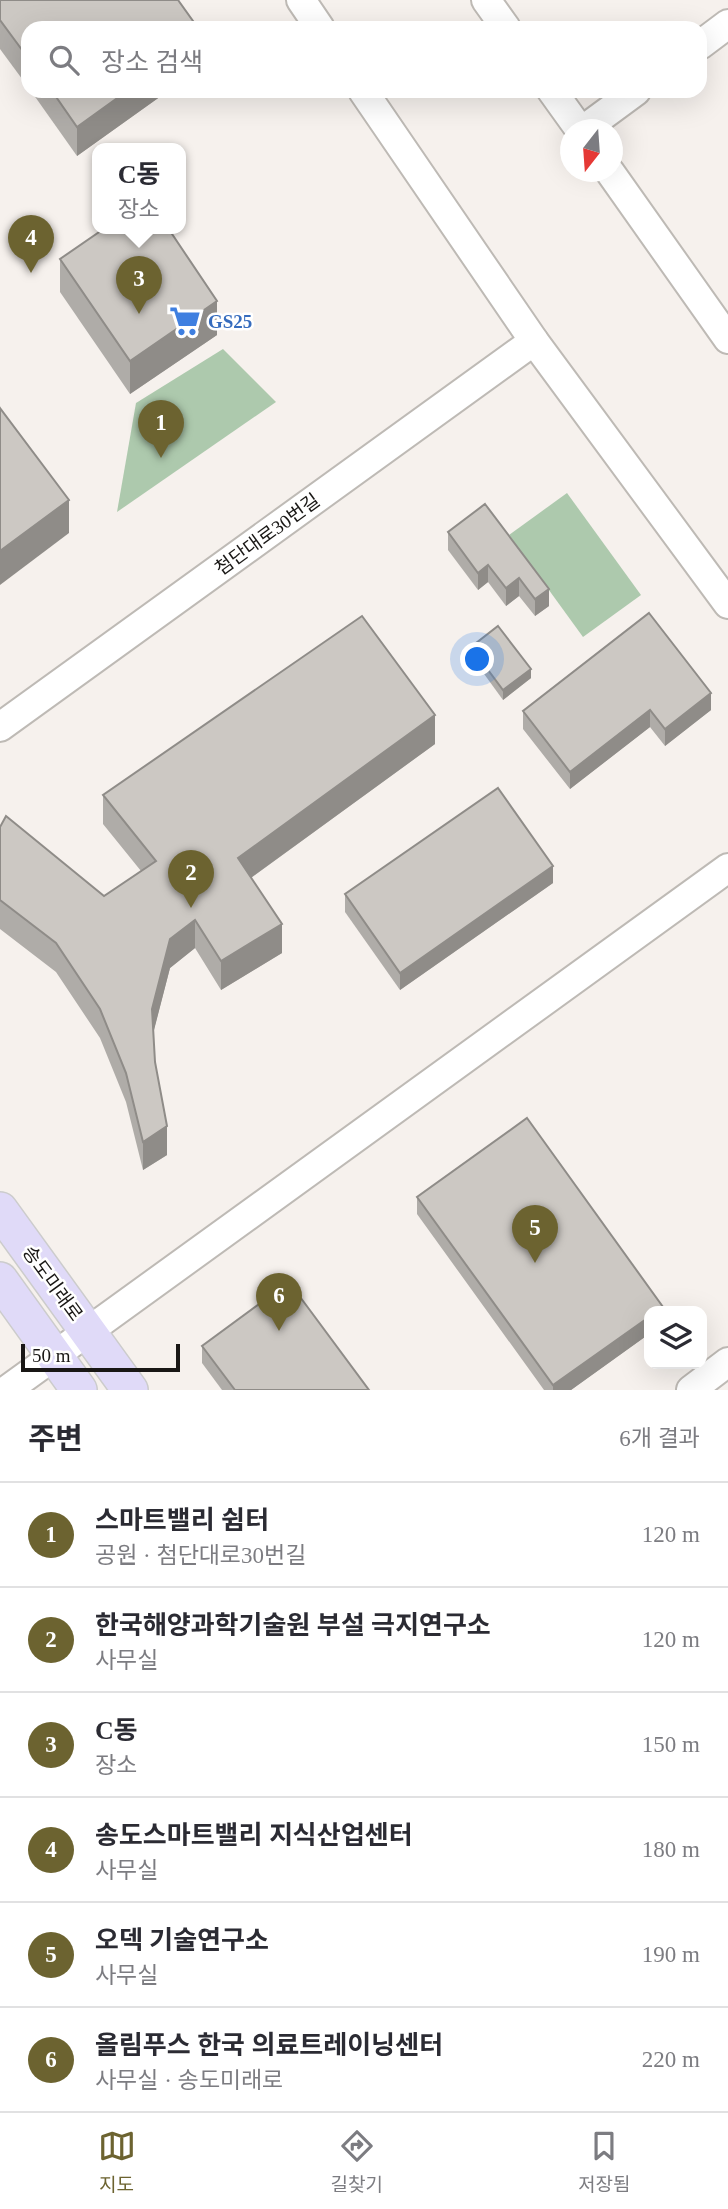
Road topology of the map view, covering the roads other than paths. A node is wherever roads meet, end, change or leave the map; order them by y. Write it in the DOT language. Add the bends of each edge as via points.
graph roads {
  1 [pos="301,0"];
  2 [pos="486,0"];
  3 [pos="315,21"];
  4 [pos="501,21"];
  5 [pos="728,24"];
  6 [pos="707,40"];
  7 [pos="368,98"];
  8 [pos="557,98"];
  9 [pos="626,98"];
  10 [pos="573,119"];
  11 [pos="597,119"];
  12 [pos="617,182"];
  13 [pos="728,340"];
  14 [pos="534,341"];
  15 [pos="728,604"];
  16 [pos="0,727"];
  17 [pos="728,868"];
  18 [pos="0,1210"];
  19 [pos="0,1280"];
  20 [pos="89,1333"];
  21 [pos="55,1356"];
  22 [pos="728,1362"];
  23 [pos="7,1390"];
  24 [pos="79,1390"];
  25 [pos="130,1390"];
  26 [pos="691,1390"];
  1 -- 3 [label="street"];
  2 -- 4 [label="street"];
  5 -- 6 [label="street"];
  7 -- 14 [label="street"];
  8 -- 10 [label="street"];
  9 -- 11 [label="street"];
  12 -- 13 [label="street"];
  14 -- 15 [label="street"];
  14 -- 16 [label="street, 첨단대로30번길"];
  17 -- 20 [label="street"];
  18 -- 20 [label="main road, 송도미래로"];
  19 -- 21 [label="main road"];
  20 -- 21 [label="street"];
  20 -- 25 [label="main road, 송도미래로"];
  21 -- 23 [label="street"];
  21 -- 24 [label="main road"];
  22 -- 26 [label="street"];
}
